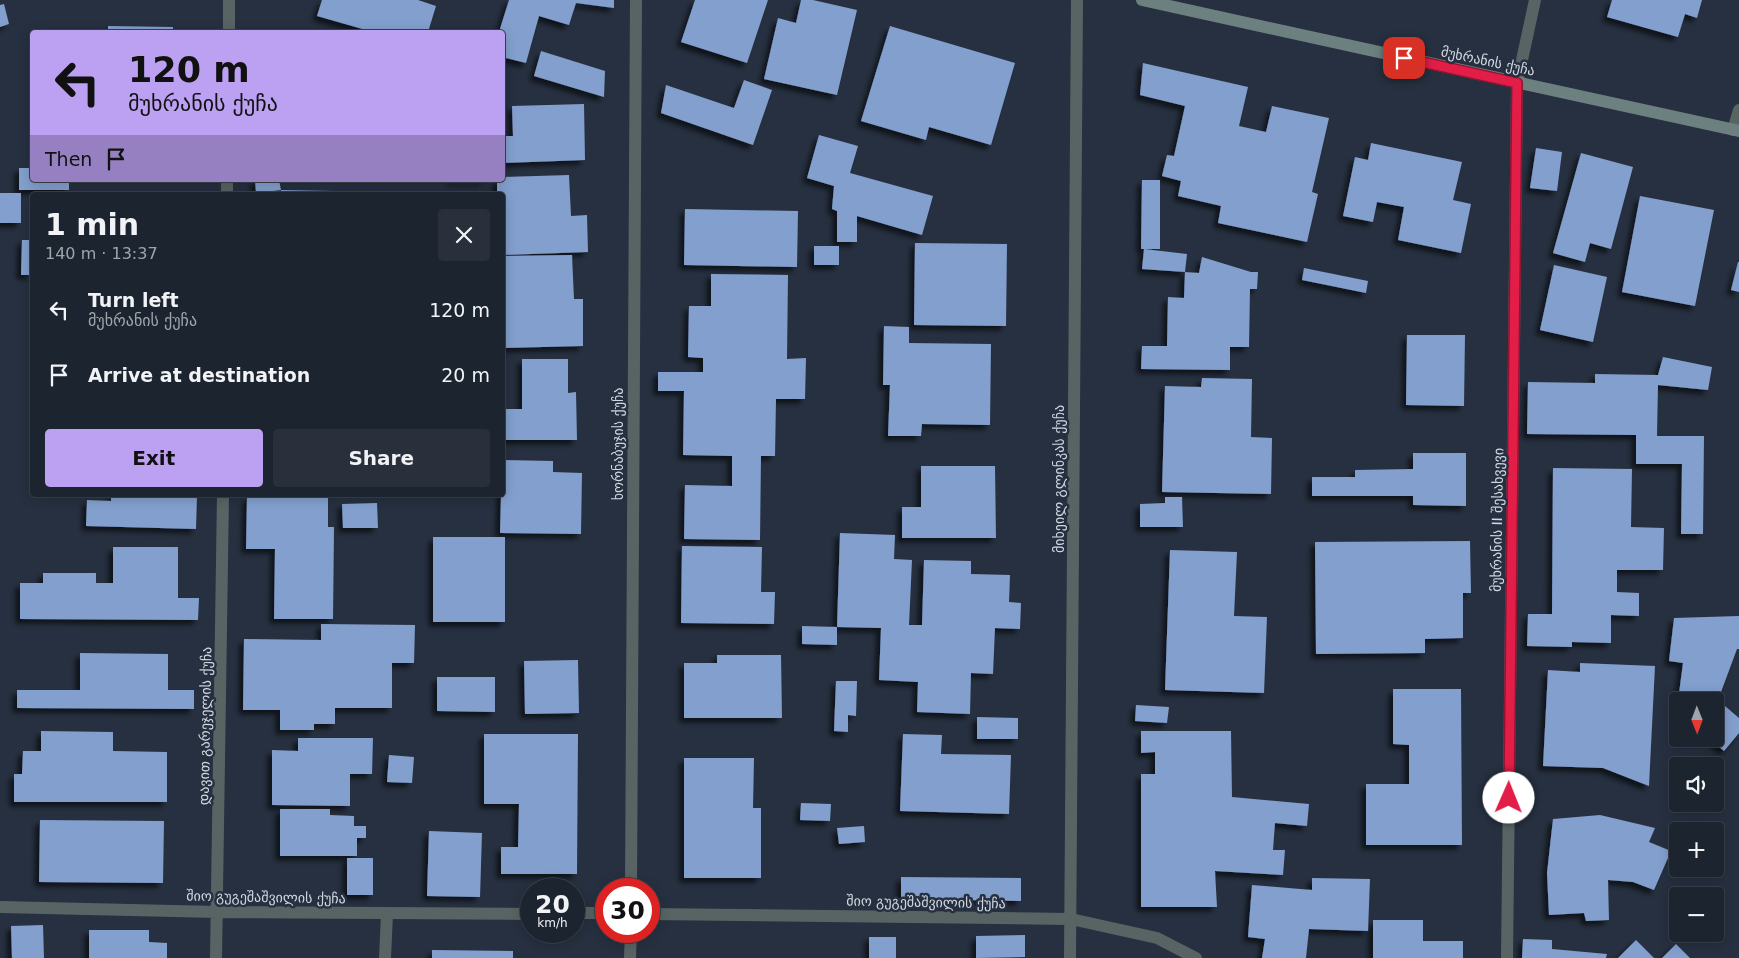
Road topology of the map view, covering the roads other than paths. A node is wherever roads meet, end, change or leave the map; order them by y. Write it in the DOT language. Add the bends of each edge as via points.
graph roads {
  1 [pos="229,0"];
  2 [pos="636,0"];
  3 [pos="1077,0"];
  4 [pos="1142,0"];
  5 [pos="1535,0"];
  6 [pos="229,30"];
  7 [pos="1517,83"];
  8 [pos="1739,110"];
  9 [pos="1736,130"];
  10 [pos="223,497"];
  11 [pos="631,878"];
  12 [pos="0,906"];
  13 [pos="217,912"];
  14 [pos="387,914"];
  15 [pos="520,914"];
  16 [pos="660,914"];
  17 [pos="1070,919"];
  18 [pos="631,943"];
  19 [pos="216,958"];
  20 [pos="386,958"];
  21 [pos="630,958"];
  22 [pos="1070,958"];
  23 [pos="1196,958"];
  24 [pos="1507,958"];
  1 -- 6 [label="street"];
  2 -- 11 [label="street, ხორნაბუჯის ქუჩა"];
  3 -- 17 [label="street, მიხეილ გლინკას ქუჩა"];
  4 -- 7 [label="street, მუხრანის ქუჩა"];
  5 -- 7 [label="street, მუხრანის II შესახვევი"];
  7 -- 9 [label="street, მუხრანის ქუჩა"];
  7 -- 24 [label="street, მუხრანის II შესახვევი"];
  8 -- 9 [label="street"];
  10 -- 13 [label="street, დავით გარეჯელის ქუჩა"];
  12 -- 13 [label="street, შიო გუგეშაშვილის ქუჩა"];
  13 -- 14 [label="street, შიო გუგეშაშვილის ქუჩა"];
  13 -- 19 [label="street, დავით გარეჯელის ქუჩა"];
  14 -- 15 [label="street, შიო გუგეშაშვილის ქუჩა"];
  14 -- 20 [label="street"];
  16 -- 17 [label="street, შიო გუგეშაშვილის ქუჩა"];
  17 -- 22 [label="street, მიხეილ გლინკას ქუჩა"];
  17 -- 23 [label="street, შიო გუგეშაშვილის ქუჩა" via="1157,938"];
  18 -- 21 [label="street"];
}
